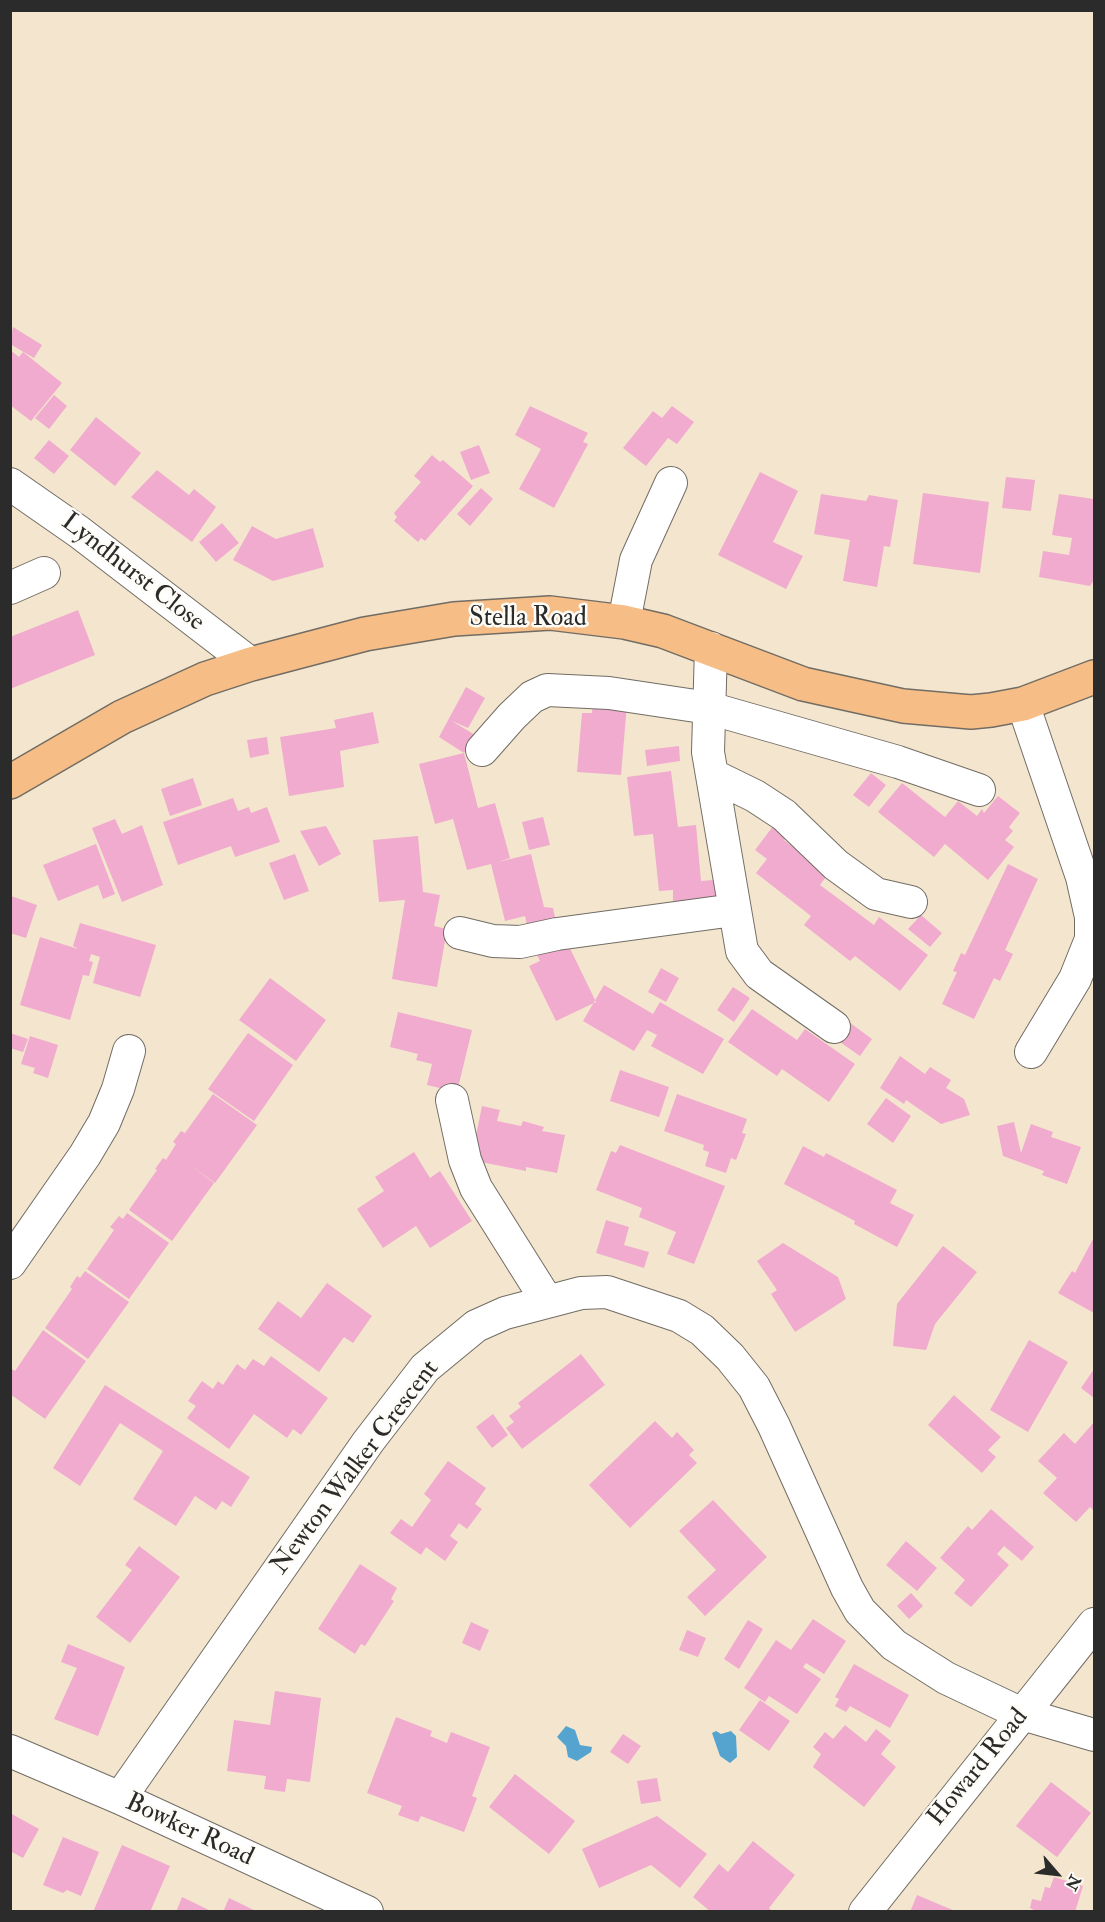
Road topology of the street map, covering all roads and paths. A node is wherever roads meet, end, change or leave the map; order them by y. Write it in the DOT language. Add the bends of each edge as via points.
graph roads {
  1 [pos="671,483"];
  2 [pos="10,484"];
  3 [pos="44,573"];
  4 [pos="10,588"];
  5 [pos="624,622"];
  6 [pos="711,648"];
  7 [pos="251,664"];
  8 [pos="1095,677"];
  9 [pos="1023,704"];
  10 [pos="710,708"];
  11 [pos="482,750"];
  12 [pos="712,775"];
  13 [pos="10,782"];
  14 [pos="979,790"];
  15 [pos="911,902"];
  16 [pos="734,910"];
  17 [pos="460,933"];
  18 [pos="834,1027"];
  19 [pos="129,1051"];
  20 [pos="1031,1052"];
  21 [pos="452,1100"];
  22 [pos="10,1263"];
  23 [pos="546,1300"];
  24 [pos="1095,1624"];
  25 [pos="1022,1714"];
  26 [pos="1095,1735"];
  27 [pos="10,1751"];
  28 [pos="120,1797"];
  29 [pos="367,1911"];
  30 [pos="865,1911"];
  1 -- 5 [label="street" via="636,560"];
  2 -- 7 [label="street, Lyndhurst Close"];
  3 -- 4 [label="street"];
  5 -- 6 [label="main road, Stella Road"];
  5 -- 7 [label="main road, Stella Road" via="550,613 454,619 365,634"];
  6 -- 9 [label="main road, Stella Road" via="803,684 903,706 971,712"];
  6 -- 10 [label="street"];
  7 -- 13 [label="main road, Stella Road" via="150,703"];
  8 -- 9 [label="main road, Stella Road"];
  9 -- 20 [label="street" via="1083,877 1091,917 1090,939 1075,979"];
  10 -- 11 [label="street" via="609,693 547,690 532,697"];
  10 -- 12 [label="street" via="708,752"];
  10 -- 14 [label="street" via="898,762"];
  12 -- 15 [label="street" via="784,815 836,865 876,894"];
  12 -- 16 [label="street"];
  16 -- 17 [label="street" via="520,942 493,941"];
  16 -- 18 [label="street" via="748,963"];
  19 -- 22 [label="street" via="104,1123"];
  21 -- 23 [label="street" via="465,1160 476,1188"];
  23 -- 25 [label="street, Newton Walker Crescent" via="607,1292 679,1316 718,1343 754,1388 825,1545 860,1611 915,1660"];
  23 -- 28 [label="street, Newton Walker Crescent" via="476,1326 425,1368 368,1442"];
  24 -- 25 [label="street, Howard Road"];
  25 -- 26 [label="street, Newton Walker Crescent"];
  25 -- 30 [label="street, Howard Road"];
  27 -- 28 [label="street, Bowker Road"];
  28 -- 29 [label="street, Bowker Road"];
}
